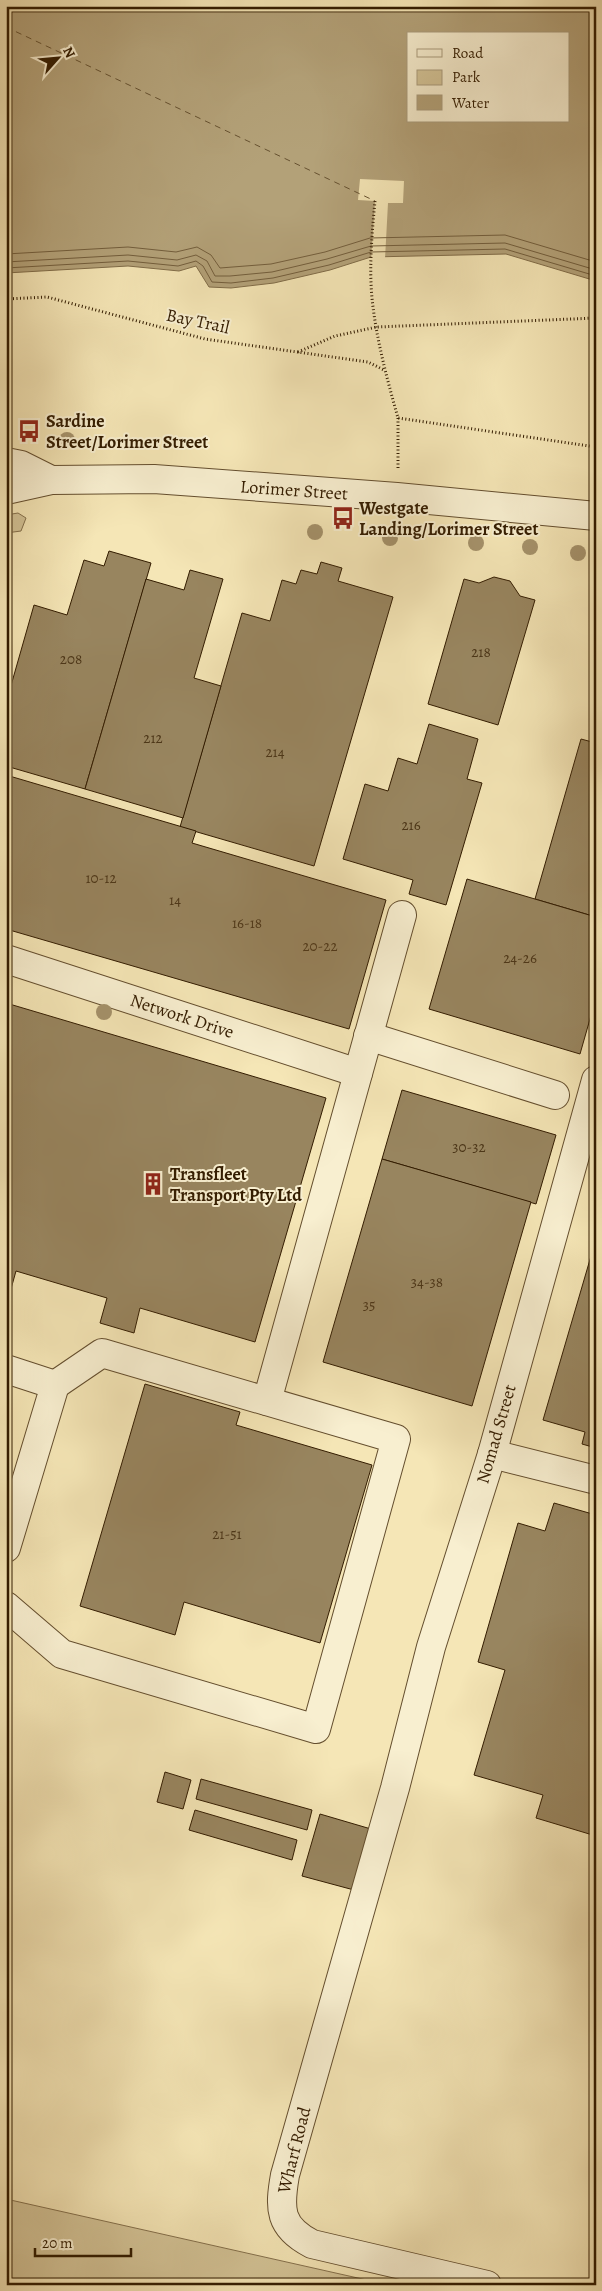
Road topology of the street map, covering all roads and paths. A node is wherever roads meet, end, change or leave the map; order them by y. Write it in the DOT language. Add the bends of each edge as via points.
graph roads {
  1 [pos="375,201"];
  2 [pos="6,299"];
  3 [pos="596,318"];
  4 [pos="377,327"];
  5 [pos="298,352"];
  6 [pos="384,370"];
  7 [pos="398,418"];
  8 [pos="596,447"];
  9 [pos="6,462"];
  10 [pos="51,480"];
  11 [pos="6,490"];
  12 [pos="397,498"];
  13 [pos="596,516"];
  14 [pos="402,915"];
  15 [pos="6,959"];
  16 [pos="368,1036"];
  17 [pos="358,1073"];
  18 [pos="596,1080"];
  19 [pos="555,1095"];
  20 [pos="590,1124"];
  21 [pos="6,1369"];
  22 [pos="55,1385"];
  23 [pos="267,1401"];
  24 [pos="492,1454"];
  25 [pos="596,1480"];
  26 [pos="6,1548"];
  27 [pos="6,1606"];
  28 [pos="355,1930"];
  29 [pos="487,2285"];
  1 -- 4 [label="path" via="372,282"];
  2 -- 5 [label="path, Bay Trail" via="47,297 205,339"];
  3 -- 4 [label="path"];
  4 -- 5 [label="path" via="335,336"];
  4 -- 6 [label="path"];
  5 -- 6 [label="path, Bay Trail" via="368,362"];
  6 -- 7 [label="path"];
  7 -- 8 [label="path"];
  7 -- 12 [label="path"];
  9 -- 10 [label="street, Lorimer Street" via="21,465"];
  10 -- 11 [label="street, Lorimer Street"];
  10 -- 12 [label="street, Lorimer Street" via="154,479"];
  12 -- 13 [label="street, Lorimer Street"];
  14 -- 16 [label="street"];
  15 -- 17 [label="street, Network Drive"];
  16 -- 17 [label="street"];
  16 -- 19 [label="street"];
  17 -- 23 [label="street"];
  18 -- 20 [label="street, Nomad Street"];
  20 -- 24 [label="street, Nomad Street"];
  21 -- 22 [label="street"];
  22 -- 23 [label="street" via="102,1353"];
  22 -- 26 [label="street"];
  23 -- 27 [label="street" via="396,1439 316,1730 62,1654"];
  24 -- 25 [label="street"];
  24 -- 28 [label="street, Nomad Street" via="432,1647"];
  28 -- 29 [label="street, Wharf Road" via="285,2175 281,2201 285,2220 301,2238 312,2244"];
}
